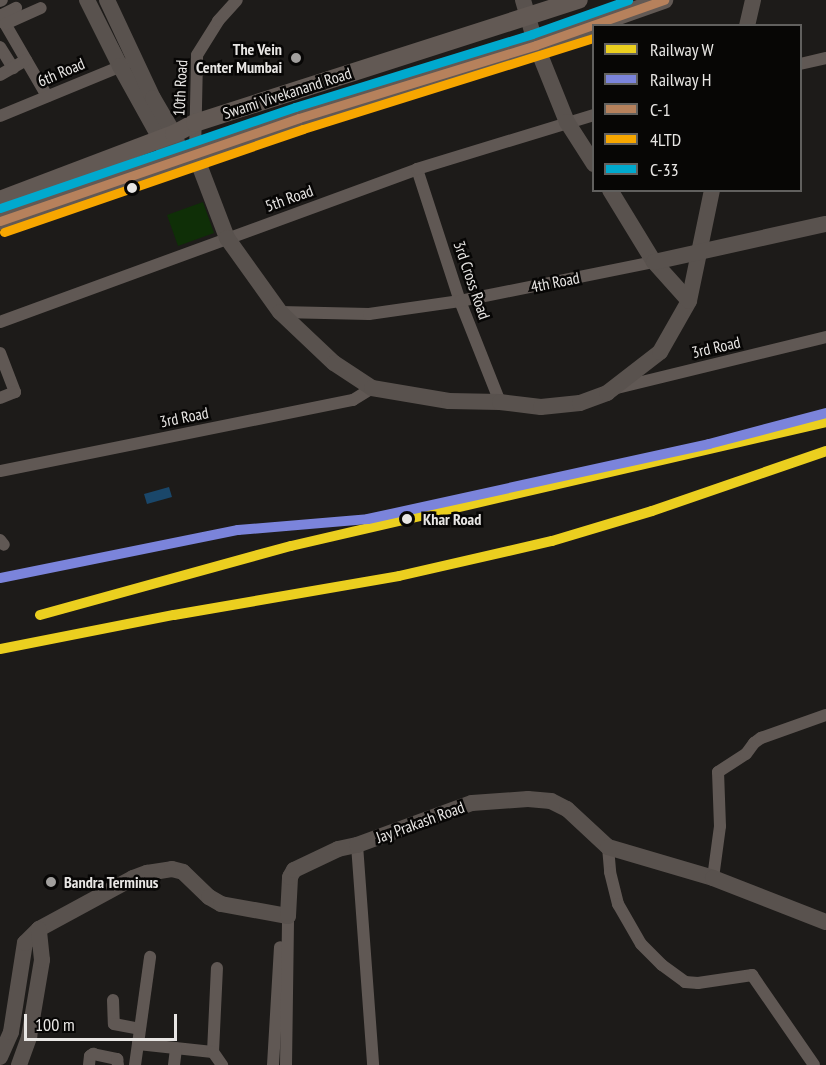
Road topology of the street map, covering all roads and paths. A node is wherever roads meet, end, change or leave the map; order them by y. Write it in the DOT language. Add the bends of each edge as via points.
graph roads {
  1 [pos="87,0"];
  2 [pos="107,0"];
  3 [pos="237,0"];
  4 [pos="579,0"];
  5 [pos="664,0"];
  6 [pos="753,0"];
  7 [pos="41,8"];
  8 [pos="525,8"];
  9 [pos="19,10"];
  10 [pos="3,24"];
  11 [pos="596,24"];
  12 [pos="747,24"];
  13 [pos="592,25"];
  14 [pos="536,45"];
  15 [pos="0,47"];
  16 [pos="826,58"];
  17 [pos="26,60"];
  18 [pos="136,60"];
  19 [pos="802,64"];
  20 [pos="120,66"];
  21 [pos="13,68"];
  22 [pos="0,75"];
  23 [pos="47,96"];
  24 [pos="0,116"];
  25 [pos="592,116"];
  26 [pos="567,122"];
  27 [pos="195,123"];
  28 [pos="167,137"];
  29 [pos="182,159"];
  30 [pos="592,161"];
  31 [pos="417,168"];
  32 [pos="611,192"];
  33 [pos="712,192"];
  34 [pos="0,200"];
  35 [pos="1,218"];
  36 [pos="826,224"];
  37 [pos="227,238"];
  38 [pos="700,251"];
  39 [pos="654,262"];
  40 [pos="460,301"];
  41 [pos="688,301"];
  42 [pos="280,312"];
  43 [pos="0,322"];
  44 [pos="826,338"];
  45 [pos="0,353"];
  46 [pos="372,388"];
  47 [pos="613,389"];
  48 [pos="0,398"];
  49 [pos="500,402"];
  50 [pos="0,471"];
  51 [pos="826,715"];
  52 [pos="357,845"];
  53 [pos="608,847"];
  54 [pos="713,878"];
  55 [pos="284,922"];
  56 [pos="826,922"];
  57 [pos="39,929"];
  58 [pos="150,957"];
  59 [pos="218,968"];
  60 [pos="113,1000"];
  61 [pos="140,1029"];
  62 [pos="138,1044"];
  63 [pos="176,1048"];
  64 [pos="213,1052"];
  65 [pos="0,1057"];
  66 [pos="20,1065"];
  67 [pos="89,1065"];
  68 [pos="118,1065"];
  69 [pos="135,1065"];
  70 [pos="174,1065"];
  71 [pos="222,1065"];
  72 [pos="273,1065"];
  73 [pos="286,1065"];
  74 [pos="373,1065"];
  75 [pos="814,1065"];
  1 -- 20 [label="street"];
  2 -- 18 [label="street"];
  3 -- 27 [label="street, 10th Road" via="196,55"];
  4 -- 8 [label="main road, Swami Vivekanand Road"];
  5 -- 11 [label="main road, Swami Vivekanand Road"];
  6 -- 12 [label="street"];
  7 -- 9 [label="street"];
  8 -- 14 [label="street"];
  8 -- 27 [label="main road, Swami Vivekanand Road"];
  9 -- 10 [label="street"];
  10 -- 17 [label="street"];
  13 -- 14 [label="main road, Swami Vivekanand Road"];
  14 -- 26 [label="street"];
  14 -- 29 [label="main road, Swami Vivekanand Road" via="299,118"];
  15 -- 21 [label="street"];
  16 -- 19 [label="street"];
  17 -- 21 [label="street"];
  17 -- 23 [label="street"];
  18 -- 20 [label="street, 6th Road"];
  18 -- 28 [label="street"];
  20 -- 23 [label="street, 6th Road"];
  20 -- 28 [label="street"];
  21 -- 22 [label="street"];
  23 -- 24 [label="street, 6th Road"];
  25 -- 26 [label="street, 5th Road"];
  26 -- 30 [label="street"];
  26 -- 31 [label="street, 5th Road"];
  27 -- 28 [label="main road, Swami Vivekanand Road"];
  27 -- 29 [label="street, 10th Road"];
  28 -- 29 [label="street"];
  28 -- 34 [label="main road, Swami Vivekanand Road"];
  29 -- 35 [label="main road, Swami Vivekanand Road"];
  29 -- 37 [label="street"];
  31 -- 37 [label="street, 5th Road"];
  31 -- 40 [label="street, 3rd Cross Road"];
  32 -- 39 [label="street"];
  33 -- 38 [label="street"];
  36 -- 38 [label="street, 4th Road"];
  37 -- 42 [label="street"];
  37 -- 43 [label="street, 5th Road"];
  38 -- 39 [label="street, 4th Road"];
  38 -- 41 [label="street"];
  39 -- 40 [label="street, 4th Road"];
  39 -- 41 [label="street"];
  40 -- 42 [label="street, 4th Road" via="369,314"];
  40 -- 49 [label="street, 3rd Cross Road"];
  41 -- 47 [label="street" via="660,352"];
  42 -- 46 [label="street" via="334,363"];
  44 -- 47 [label="street, 3rd Road"];
  45 -- 48 [label="street" via="15,391"];
  46 -- 49 [label="street" via="449,401"];
  46 -- 50 [label="street, 3rd Road" via="353,400"];
  47 -- 49 [label="street" via="580,403 541,407"];
  51 -- 54 [label="street" via="761,738 746,754 718,772 720,826"];
  52 -- 53 [label="street, Jay Prakash Road" via="472,803 528,799 551,801 567,809"];
  52 -- 55 [label="street, Jay Prakash Road" via="338,849 294,870"];
  52 -- 74 [label="street"];
  53 -- 54 [label="street, Jay Prakash Road"];
  53 -- 75 [label="street" via="618,904 641,944 686,982 752,975"];
  54 -- 56 [label="street, Jay Prakash Road"];
  55 -- 57 [label="street" via="221,904 183,872 161,870 133,879"];
  55 -- 72 [label="street"];
  55 -- 73 [label="street, Jay Prakash Road"];
  57 -- 65 [label="street" via="25,943 11,1032"];
  57 -- 66 [label="street" via="42,960 29,1037"];
  58 -- 61 [label="street"];
  59 -- 64 [label="street"];
  60 -- 61 [label="street" via="114,1024"];
  61 -- 62 [label="street"];
  62 -- 63 [label="street"];
  62 -- 69 [label="street"];
  63 -- 64 [label="street"];
  63 -- 70 [label="street"];
  64 -- 71 [label="street"];
  67 -- 68 [label="street" via="93,1054 117,1059"];
}
